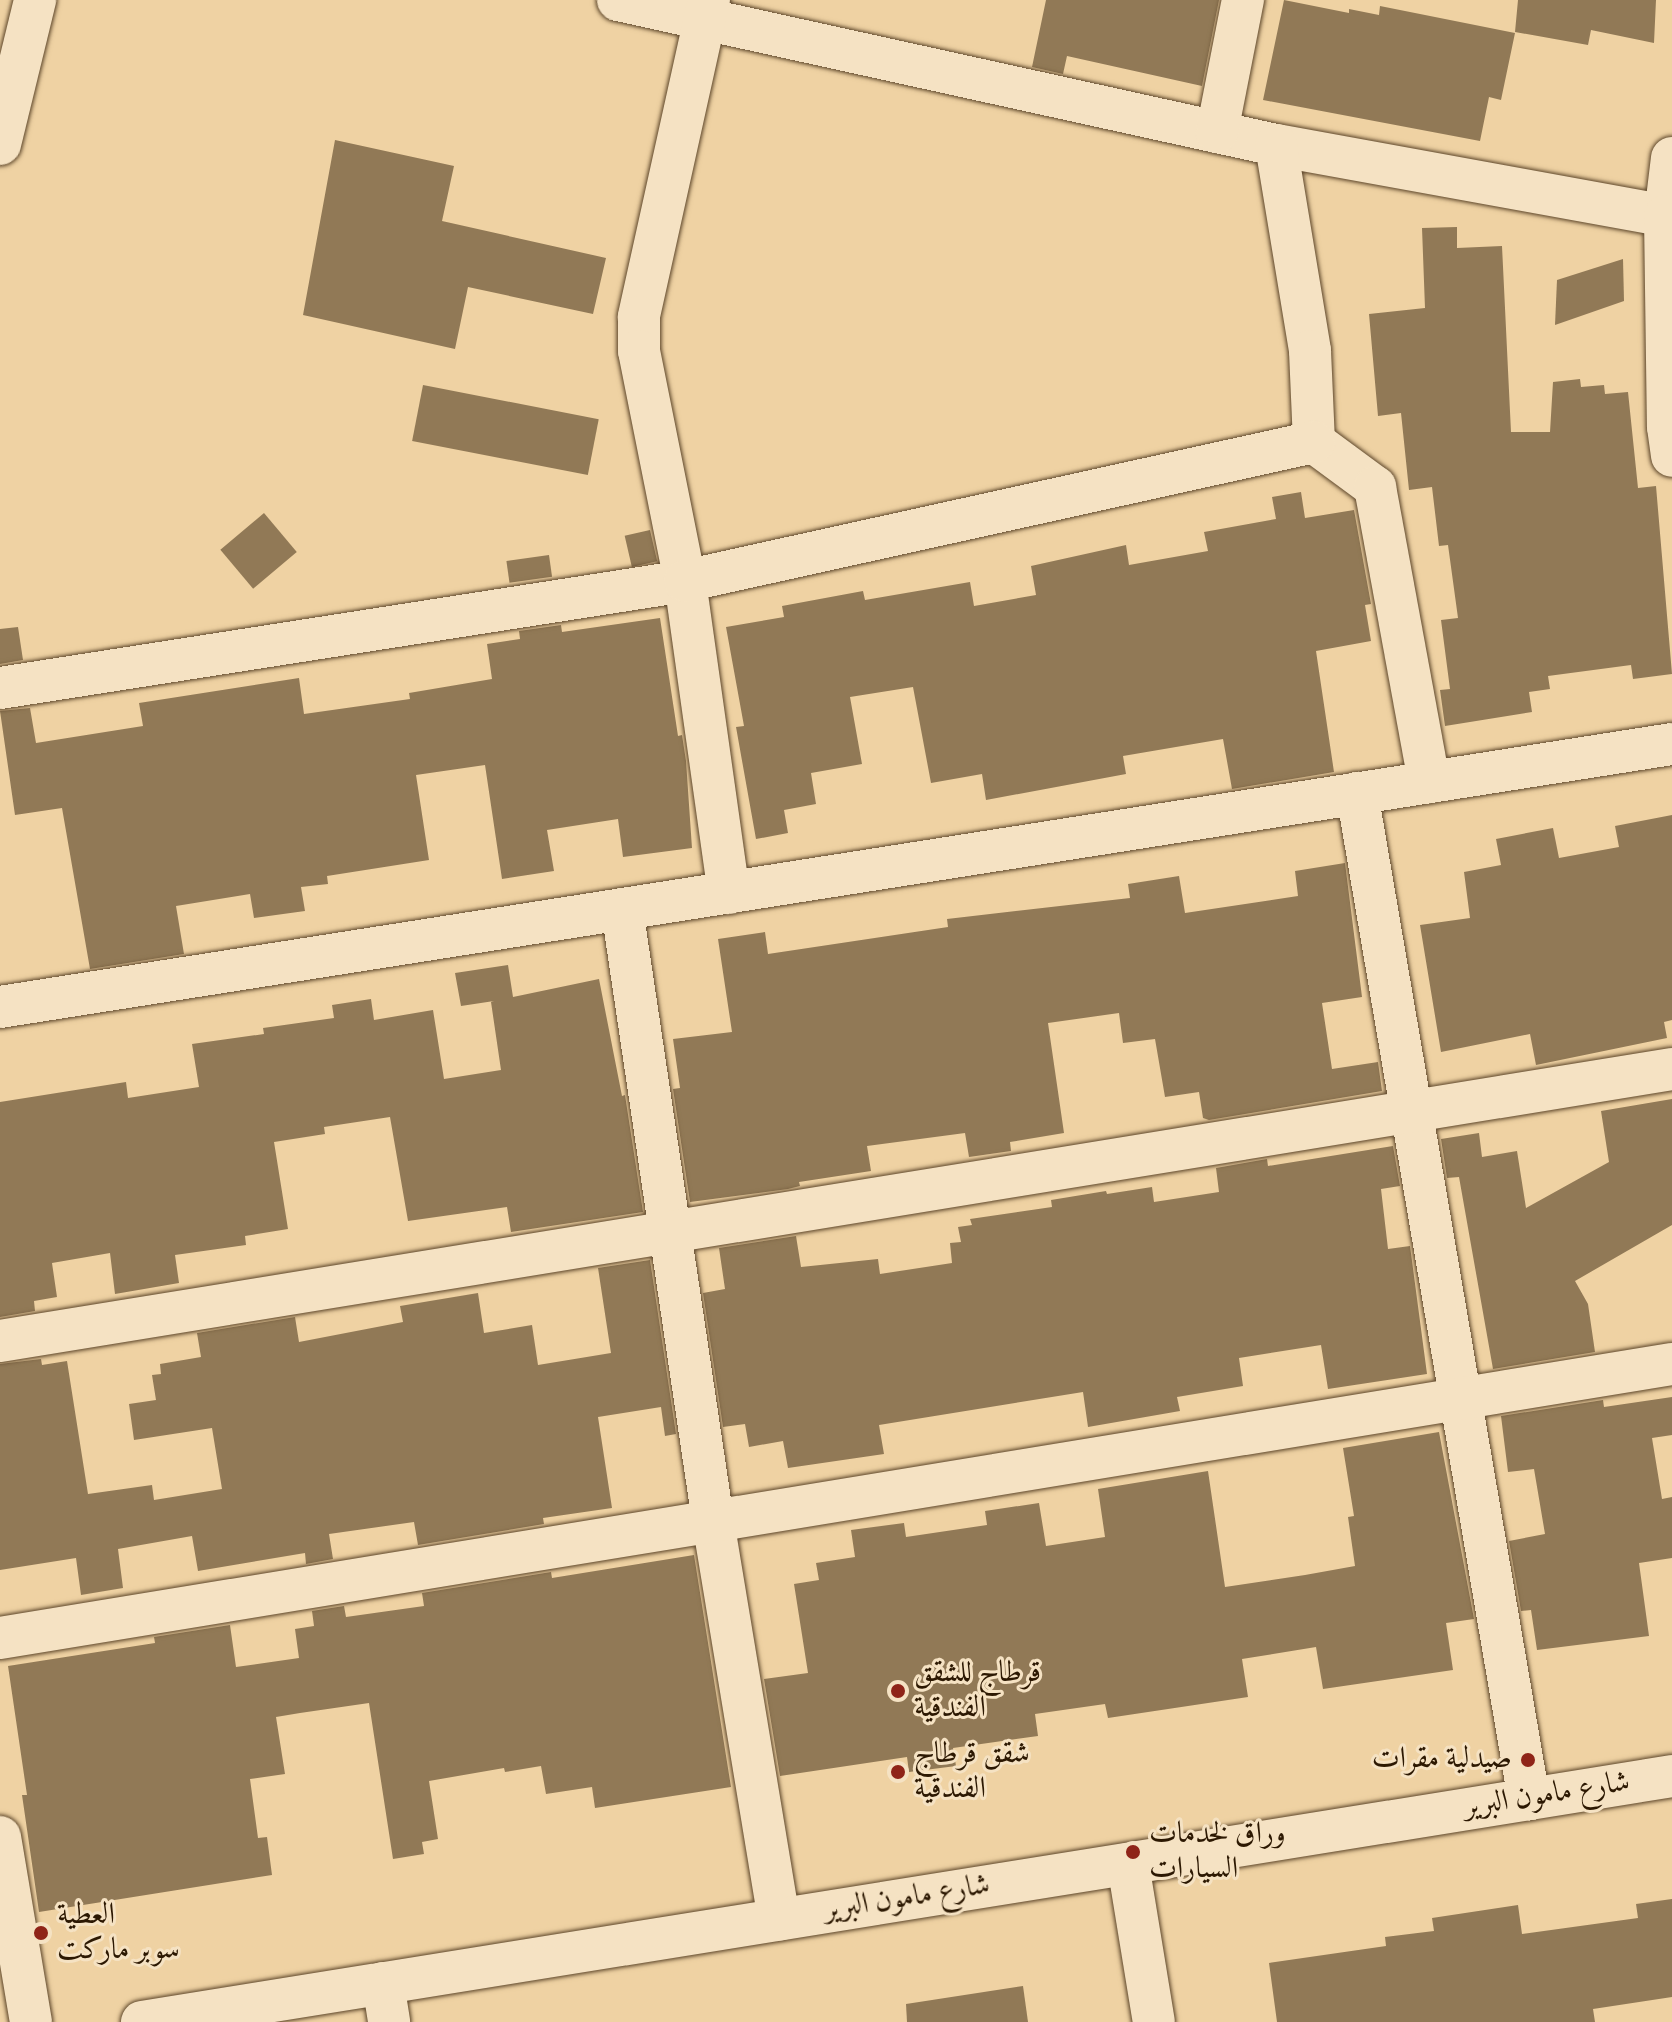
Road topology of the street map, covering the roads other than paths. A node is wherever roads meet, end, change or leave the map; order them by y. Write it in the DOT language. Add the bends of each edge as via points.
graph roads {
  1 [pos="35,0"];
  2 [pos="618,0"];
  3 [pos="1243,0"];
  4 [pos="707,10"];
  5 [pos="1217,132"];
  6 [pos="0,144"];
  7 [pos="1276,145"];
  8 [pos="1672,158"];
  9 [pos="1665,216"];
  10 [pos="1314,442"];
  11 [pos="1672,456"];
  12 [pos="685,581"];
  13 [pos="0,688"];
  14 [pos="1672,744"];
  15 [pos="1429,782"];
  16 [pos="1357,793"];
  17 [pos="729,893"];
  18 [pos="622,909"];
  19 [pos="0,1007"];
  20 [pos="1672,1069"];
  21 [pos="1411,1111"];
  22 [pos="670,1232"];
  23 [pos="0,1341"];
  24 [pos="1672,1364"];
  25 [pos="1460,1398"];
  26 [pos="713,1521"];
  27 [pos="0,1638"];
  28 [pos="1672,1776"];
  29 [pos="1529,1799"];
  30 [pos="0,1837"];
  31 [pos="1128,1864"];
  32 [pos="779,1920"];
  33 [pos="386,2003"];
  34 [pos="31,2022"];
  35 [pos="142,2022"];
  36 [pos="1154,2022"];
  1 -- 6 [label="street"];
  2 -- 4 [label="street"];
  3 -- 5 [label="street"];
  4 -- 5 [label="street"];
  4 -- 12 [label="street" via="639,317 639,351"];
  5 -- 7 [label="street"];
  7 -- 9 [label="street"];
  7 -- 10 [label="street" via="1310,351"];
  8 -- 9 [label="street"];
  9 -- 11 [label="street"];
  10 -- 12 [label="street"];
  10 -- 15 [label="street" via="1375,487"];
  12 -- 13 [label="street"];
  12 -- 17 [label="street"];
  14 -- 15 [label="street"];
  15 -- 16 [label="street"];
  16 -- 17 [label="street"];
  16 -- 21 [label="street"];
  17 -- 18 [label="street"];
  18 -- 19 [label="street"];
  18 -- 22 [label="street"];
  20 -- 21 [label="street"];
  21 -- 22 [label="street"];
  21 -- 25 [label="street"];
  22 -- 23 [label="street"];
  22 -- 26 [label="street"];
  24 -- 25 [label="street"];
  25 -- 26 [label="street"];
  25 -- 29 [label="street"];
  26 -- 27 [label="street"];
  26 -- 32 [label="street"];
  28 -- 29 [label="street, شارع مامون البرير"];
  29 -- 31 [label="street, شارع مامون البرير"];
  30 -- 34 [label="street"];
  31 -- 32 [label="street, شارع مامون البرير"];
  31 -- 36 [label="street"];
  32 -- 33 [label="street, شارع مامون البرير"];
  33 -- 35 [label="street, شارع مامون البرير"];
}
